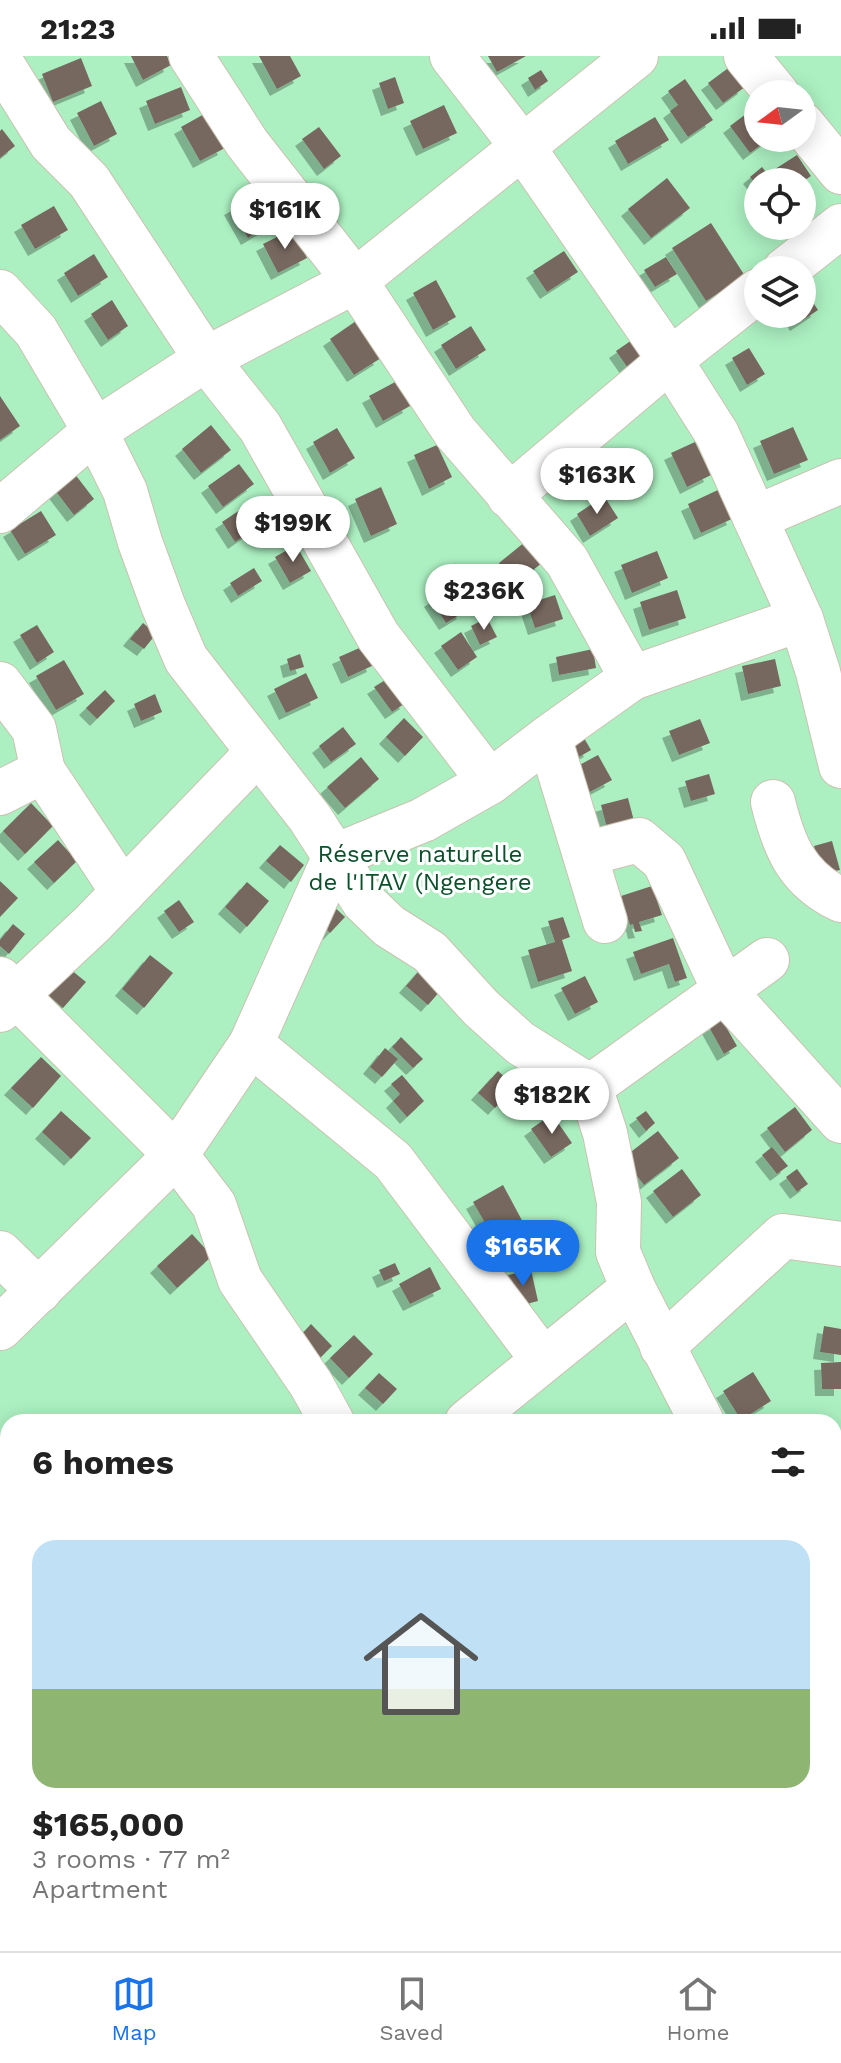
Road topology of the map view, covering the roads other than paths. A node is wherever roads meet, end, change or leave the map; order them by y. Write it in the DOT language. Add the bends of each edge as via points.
graph roads {
  1 [pos="191,56"];
  2 [pos="452,56"];
  3 [pos="636,56"];
  4 [pos="746,56"];
  5 [pos="0,61"];
  6 [pos="766,80"];
  7 [pos="816,141"];
  8 [pos="522,146"];
  9 [pos="841,172"];
  10 [pos="841,226"];
  11 [pos="803,256"];
  12 [pos="355,281"];
  13 [pos="0,292"];
  14 [pos="744,302"];
  15 [pos="206,359"];
  16 [pos="670,360"];
  17 [pos="95,431"];
  18 [pos="841,481"];
  19 [pos="509,496"];
  20 [pos="0,511"];
  21 [pos="755,518"];
  22 [pos="801,619"];
  23 [pos="830,669"];
  24 [pos="632,678"];
  25 [pos="0,684"];
  26 [pos="549,737"];
  27 [pos="257,753"];
  28 [pos="841,766"];
  29 [pos="43,771"];
  30 [pos="490,782"];
  31 [pos="0,793"];
  32 [pos="773,802"];
  33 [pos="585,854"];
  34 [pos="335,856"];
  35 [pos="123,892"];
  36 [pos="841,900"];
  37 [pos="605,921"];
  38 [pos="767,960"];
  39 [pos="725,992"];
  40 [pos="6,994"];
  41 [pos="251,1044"];
  42 [pos="590,1087"];
  43 [pos="841,1121"];
  44 [pos="176,1155"];
  45 [pos="841,1244"];
  46 [pos="0,1253"];
  47 [pos="633,1288"];
  48 [pos="39,1291"];
  49 [pos="0,1328"];
  50 [pos="662,1347"];
  51 [pos="543,1360"];
  52 [pos="328,1414"];
  53 [pos="477,1414"];
  54 [pos="698,1414"];
  1 -- 12 [label="street" via="247,143"];
  2 -- 8 [label="street"];
  3 -- 8 [label="street"];
  4 -- 6 [label="street"];
  5 -- 15 [label="street" via="51,143 89,181"];
  7 -- 9 [label="street"];
  8 -- 12 [label="street"];
  8 -- 16 [label="street"];
  10 -- 11 [label="street"];
  12 -- 15 [label="street"];
  12 -- 19 [label="street" via="455,432"];
  13 -- 17 [label="street" via="36,331"];
  14 -- 16 [label="street"];
  15 -- 17 [label="street"];
  15 -- 30 [label="street" via="260,427 378,636"];
  16 -- 19 [label="street"];
  16 -- 21 [label="street" via="717,434"];
  17 -- 20 [label="street"];
  17 -- 27 [label="street" via="125,491 186,659"];
  18 -- 21 [label="street"];
  19 -- 24 [label="street" via="567,561"];
  21 -- 22 [label="street"];
  22 -- 23 [label="street"];
  22 -- 24 [label="street"];
  23 -- 28 [label="street"];
  24 -- 26 [label="street"];
  25 -- 29 [label="street" via="34,729"];
  26 -- 30 [label="street"];
  26 -- 33 [label="street"];
  27 -- 34 [label="street"];
  27 -- 35 [label="street"];
  29 -- 31 [label="street"];
  29 -- 35 [label="street"];
  30 -- 34 [label="street" via="423,820"];
  32 -- 36 [label="street" via="783,842 796,863"];
  33 -- 37 [label="street"];
  33 -- 39 [label="street" via="639,840 664,861"];
  34 -- 41 [label="street"];
  34 -- 42 [label="street" via="364,902 389,926 430,952 520,1043"];
  35 -- 40 [label="street"];
  38 -- 39 [label="street"];
  39 -- 42 [label="street"];
  39 -- 43 [label="street"];
  40 -- 44 [label="street"];
  41 -- 44 [label="street"];
  41 -- 51 [label="street" via="393,1161"];
  42 -- 47 [label="street" via="619,1202 618,1252"];
  44 -- 48 [label="street"];
  44 -- 52 [label="street" via="214,1205 240,1280"];
  45 -- 50 [label="street" via="783,1236"];
  46 -- 48 [label="street"];
  47 -- 50 [label="street"];
  47 -- 51 [label="street"];
  48 -- 49 [label="street"];
  50 -- 54 [label="street"];
  51 -- 53 [label="street"];
}
